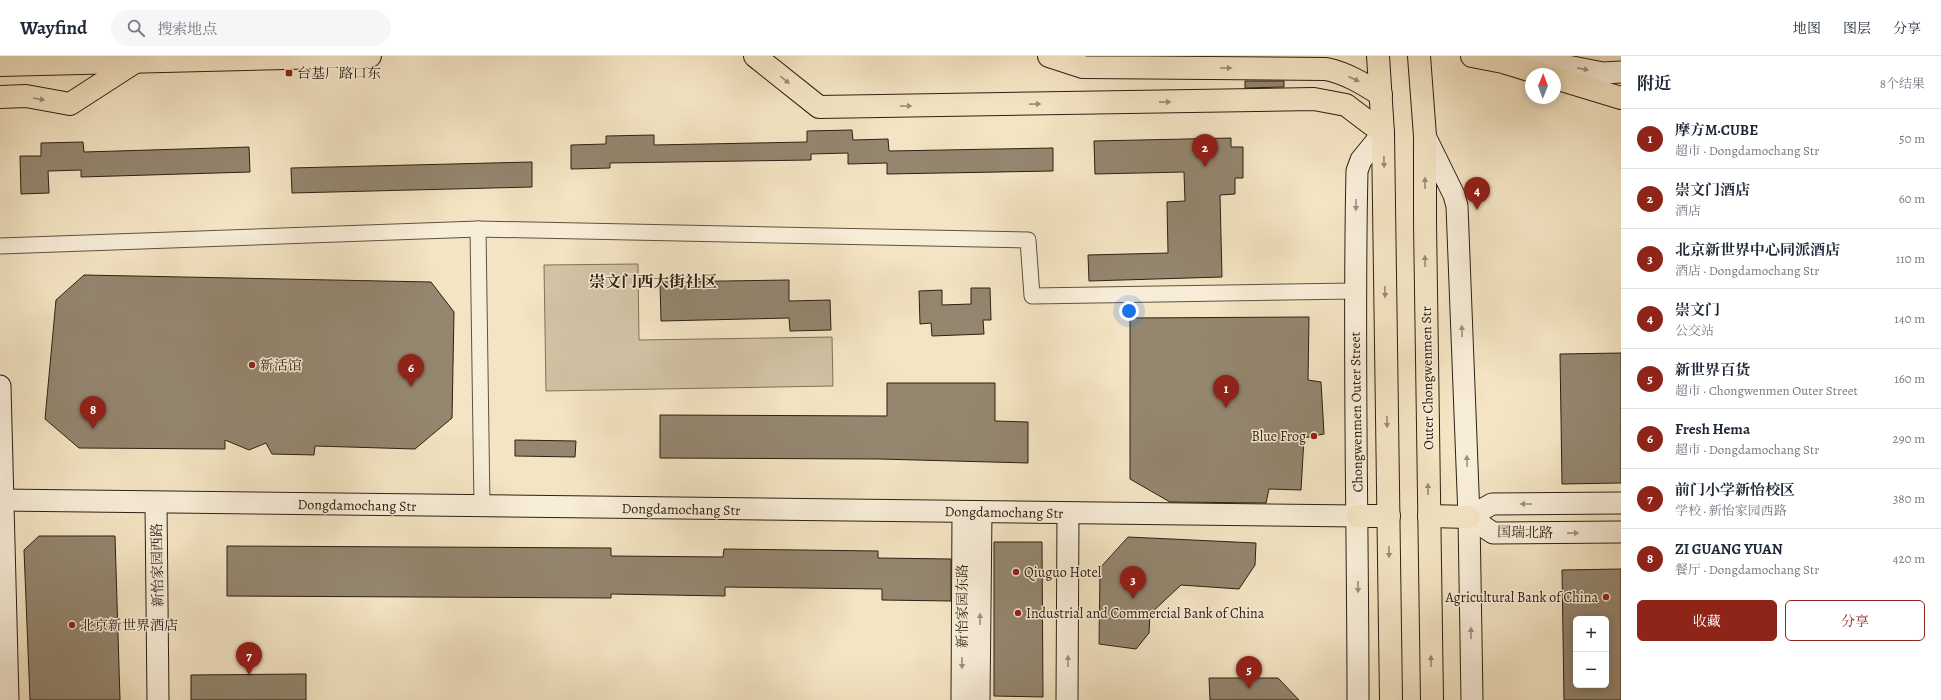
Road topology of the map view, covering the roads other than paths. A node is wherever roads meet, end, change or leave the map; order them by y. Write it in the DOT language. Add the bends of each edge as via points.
graph roads {
  1 [pos="370,56"];
  2 [pos="755,56"];
  3 [pos="1049,56"];
  4 [pos="1378,56"];
  5 [pos="1419,56"];
  6 [pos="1472,56"];
  7 [pos="135,62"];
  8 [pos="1503,62"];
  9 [pos="0,65"];
  10 [pos="1525,69"];
  11 [pos="1621,72"];
  12 [pos="1561,80"];
  13 [pos="1381,95"];
  14 [pos="0,97"];
  15 [pos="1621,98"];
  16 [pos="1383,133"];
  17 [pos="1425,136"];
  18 [pos="478,229"];
  19 [pos="0,246"];
  20 [pos="1354,291"];
  21 [pos="0,386"];
  22 [pos="2,501"];
  23 [pos="156,503"];
  24 [pos="1621,503"];
  25 [pos="482,507"];
  26 [pos="972,512"];
  27 [pos="1068,513"];
  28 [pos="1358,516"];
  29 [pos="1389,516"];
  30 [pos="1429,516"];
  31 [pos="1469,517"];
  32 [pos="1621,532"];
  33 [pos="8,700"];
  34 [pos="158,700"];
  35 [pos="962,700"];
  36 [pos="979,700"];
  37 [pos="1067,700"];
  38 [pos="1358,700"];
  39 [pos="1391,700"];
  40 [pos="1432,700"];
  41 [pos="1472,700"];
  1 -- 7 [label="main road"];
  2 -- 16 [label="main road, one-way" via="819,107 1314,99 1346,106"];
  3 -- 13 [label="main road, one-way" via="1082,67 1326,69 1352,78"];
  4 -- 13 [label="main road"];
  5 -- 17 [label="main road, Outer Chongwenmen Str"];
  6 -- 8 [label="main road"];
  7 -- 9 [label="main road"];
  14 -- 7 [label="main road, one-way" via="26,96 70,104"];
  8 -- 10 [label="main road"];
  8 -- 11 [label="street, one-way" via="1562,65 1603,73"];
  12 -- 15 [label="main road"];
  13 -- 16 [label="main road"];
  16 -- 20 [label="street, Chongwenmen Outer Street, one-way" via="1361,160 1357,172"];
  16 -- 29 [label="main road, one-way"];
  30 -- 17 [label="main road, Outer Chongwenmen Str, one-way"];
  31 -- 17 [label="street, one-way" via="1457,206"];
  18 -- 19 [label="street"];
  18 -- 20 [label="street" via="1028,240 1032,296"];
  18 -- 25 [label="street"];
  20 -- 28 [label="street, Chongwenmen Outer Street"];
  21 -- 22 [label="street"];
  22 -- 23 [label="street, Dongdamochang Str"];
  22 -- 33 [label="street"];
  23 -- 25 [label="street, Dongdamochang Str"];
  23 -- 34 [label="street, 新怡家园西路"];
  24 -- 31 [label="street, 国瑞北路, one-way" via="1492,504"];
  25 -- 26 [label="street, Dongdamochang Str"];
  26 -- 27 [label="street, Dongdamochang Str"];
  26 -- 35 [label="street, 新怡家园东路, one-way"];
  36 -- 26 [label="street, 新怡家园东路, one-way"];
  27 -- 28 [label="street, Dongdamochang Str"];
  37 -- 27 [label="street, one-way"];
  28 -- 29 [label="main road"];
  28 -- 38 [label="street, Chongwenmen Outer Street, one-way"];
  29 -- 39 [label="main road, one-way"];
  30 -- 31 [label="main road"];
  40 -- 30 [label="main road, Outer Chongwenmen Str, one-way"];
  31 -- 32 [label="street, 国瑞北路, one-way" via="1493,534"];
  41 -- 31 [label="street, one-way"];
}
